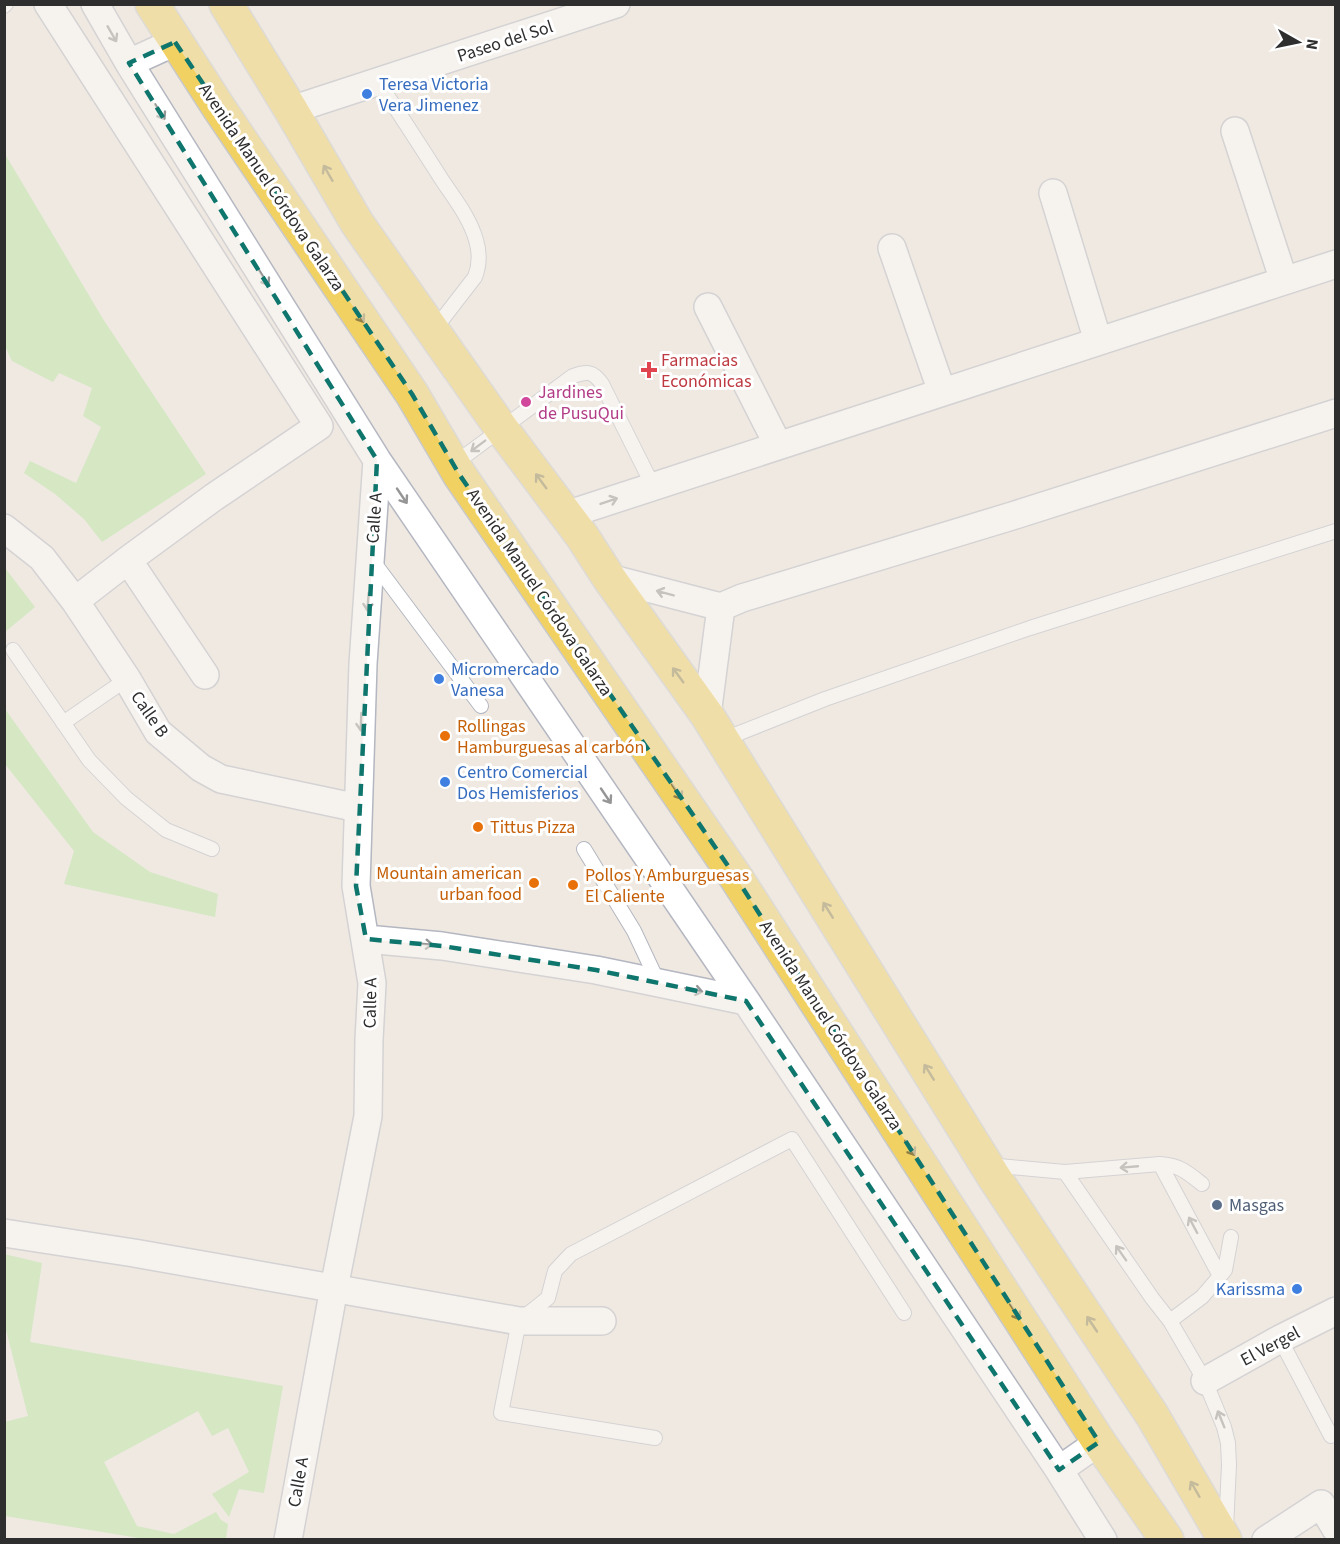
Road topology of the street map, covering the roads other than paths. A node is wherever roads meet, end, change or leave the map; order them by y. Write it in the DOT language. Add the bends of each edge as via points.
graph roads {
  1 [pos="48,4"];
  2 [pos="96,4"];
  3 [pos="152,4"];
  4 [pos="226,4"];
  5 [pos="616,4"];
  6 [pos="175,42"];
  7 [pos="129,63"];
  8 [pos="378,82"];
  9 [pos="291,110"];
  10 [pos="1234,131"];
  11 [pos="1053,193"];
  12 [pos="892,248"];
  13 [pos="1335,264"];
  14 [pos="1284,281"];
  15 [pos="708,307"];
  16 [pos="434,330"];
  17 [pos="1098,341"];
  18 [pos="942,392"];
  19 [pos="1335,412"];
  20 [pos="501,428"];
  21 [pos="778,446"];
  22 [pos="377,460"];
  23 [pos="454,464"];
  24 [pos="653,486"];
  25 [pos="566,515"];
  26 [pos="4,528"];
  27 [pos="1335,531"];
  28 [pos="371,558"];
  29 [pos="128,560"];
  30 [pos="609,578"];
  31 [pos="75,601"];
  32 [pos="721,607"];
  33 [pos="13,650"];
  34 [pos="205,675"];
  35 [pos="127,679"];
  36 [pos="481,706"];
  37 [pos="63,723"];
  38 [pos="715,728"];
  39 [pos="358,808"];
  40 [pos="212,849"];
  41 [pos="584,849"];
  42 [pos="366,939"];
  43 [pos="658,982"];
  44 [pos="746,1001"];
  45 [pos="1160,1164"];
  46 [pos="986,1165"];
  47 [pos="1065,1172"];
  48 [pos="1202,1184"];
  49 [pos="4,1233"];
  50 [pos="1231,1237"];
  51 [pos="1220,1276"];
  52 [pos="334,1288"];
  53 [pos="1335,1311"];
  54 [pos="904,1313"];
  55 [pos="519,1321"];
  56 [pos="602,1321"];
  57 [pos="1170,1321"];
  58 [pos="1280,1339"];
  59 [pos="1205,1381"];
  60 [pos="1331,1436"];
  61 [pos="655,1438"];
  62 [pos="1099,1442"];
  63 [pos="1059,1470"];
  64 [pos="1328,1500"];
  65 [pos="1335,1529"];
  66 [pos="288,1539"];
  67 [pos="1103,1539"];
  68 [pos="1167,1539"];
  69 [pos="1225,1539"];
  70 [pos="1266,1539"];
  1 -- 29 [label="street" via="320,426"];
  2 -- 7 [label="street, one-way"];
  3 -- 6 [label="main road, Avenida Manuel Córdova Galarza"];
  4 -- 9 [label="main road"];
  5 -- 8 [label="street, Paseo del Sol"];
  6 -- 7 [label="street"];
  6 -- 23 [label="main road, Avenida Manuel Córdova Galarza, one-way" via="412,394"];
  7 -- 22 [label="street, one-way"];
  8 -- 9 [label="street, Paseo del Sol"];
  8 -- 16 [label="lane" via="476,237 479,254 475,277"];
  16 -- 9 [label="main road, one-way" via="357,223"];
  10 -- 14 [label="street"];
  11 -- 17 [label="street"];
  12 -- 18 [label="street"];
  13 -- 14 [label="street"];
  14 -- 17 [label="street"];
  15 -- 21 [label="street"];
  16 -- 20 [label="main road"];
  17 -- 18 [label="street"];
  18 -- 21 [label="street"];
  19 -- 32 [label="street"];
  20 -- 23 [label="lane, one-way"];
  20 -- 24 [label="lane" via="573,376 591,373 602,384"];
  25 -- 20 [label="main road, one-way"];
  21 -- 24 [label="street"];
  22 -- 28 [label="street, Calle A"];
  22 -- 44 [label="street, one-way"];
  23 -- 62 [label="main road, Avenida Manuel Córdova Galarza, one-way" via="737,879"];
  25 -- 24 [label="street, one-way"];
  25 -- 30 [label="main road"];
  26 -- 31 [label="street, Calle B" via="42,558"];
  27 -- 38 [label="lane" via="825,699"];
  28 -- 36 [label="lane"];
  28 -- 39 [label="street, Calle A, one-way"];
  29 -- 31 [label="street"];
  29 -- 34 [label="street"];
  32 -- 30 [label="street, one-way"];
  38 -- 30 [label="main road, one-way"];
  31 -- 35 [label="street, Calle B"];
  32 -- 38 [label="street"];
  33 -- 37 [label="lane"];
  35 -- 37 [label="lane"];
  35 -- 39 [label="street, Calle B" via="158,732 211,774"];
  37 -- 40 [label="lane" via="89,760 126,798 166,830"];
  46 -- 38 [label="main road, one-way"];
  39 -- 42 [label="street, Calle A" via="356,886"];
  41 -- 43 [label="lane" via="634,931"];
  42 -- 43 [label="street, one-way" via="442,946"];
  42 -- 52 [label="street, Calle A" via="372,983 368,1116"];
  43 -- 44 [label="street, one-way"];
  44 -- 63 [label="street"];
  45 -- 47 [label="lane, one-way"];
  45 -- 48 [label="lane" via="1183,1169"];
  51 -- 45 [label="lane, one-way"];
  46 -- 47 [label="lane"];
  69 -- 46 [label="main road, one-way" via="1152,1415"];
  57 -- 47 [label="lane, one-way"];
  49 -- 52 [label="street"];
  50 -- 51 [label="lane" via="1225,1270"];
  51 -- 57 [label="lane" via="1202,1297"];
  52 -- 55 [label="street"];
  52 -- 66 [label="street, Calle A"];
  53 -- 58 [label="street, El Vergel"];
  54 -- 55 [label="lane" via="792,1139 571,1254 555,1271 548,1298"];
  55 -- 56 [label="street"];
  55 -- 61 [label="lane" via="501,1413"];
  57 -- 59 [label="lane"];
  58 -- 59 [label="street, El Vergel"];
  58 -- 60 [label="lane"];
  69 -- 59 [label="lane, one-way" via="1228,1443"];
  62 -- 63 [label="street"];
  62 -- 68 [label="main road, Avenida Manuel Córdova Galarza"];
  63 -- 67 [label="street"];
  64 -- 65 [label="street"];
  64 -- 70 [label="street"];
}
